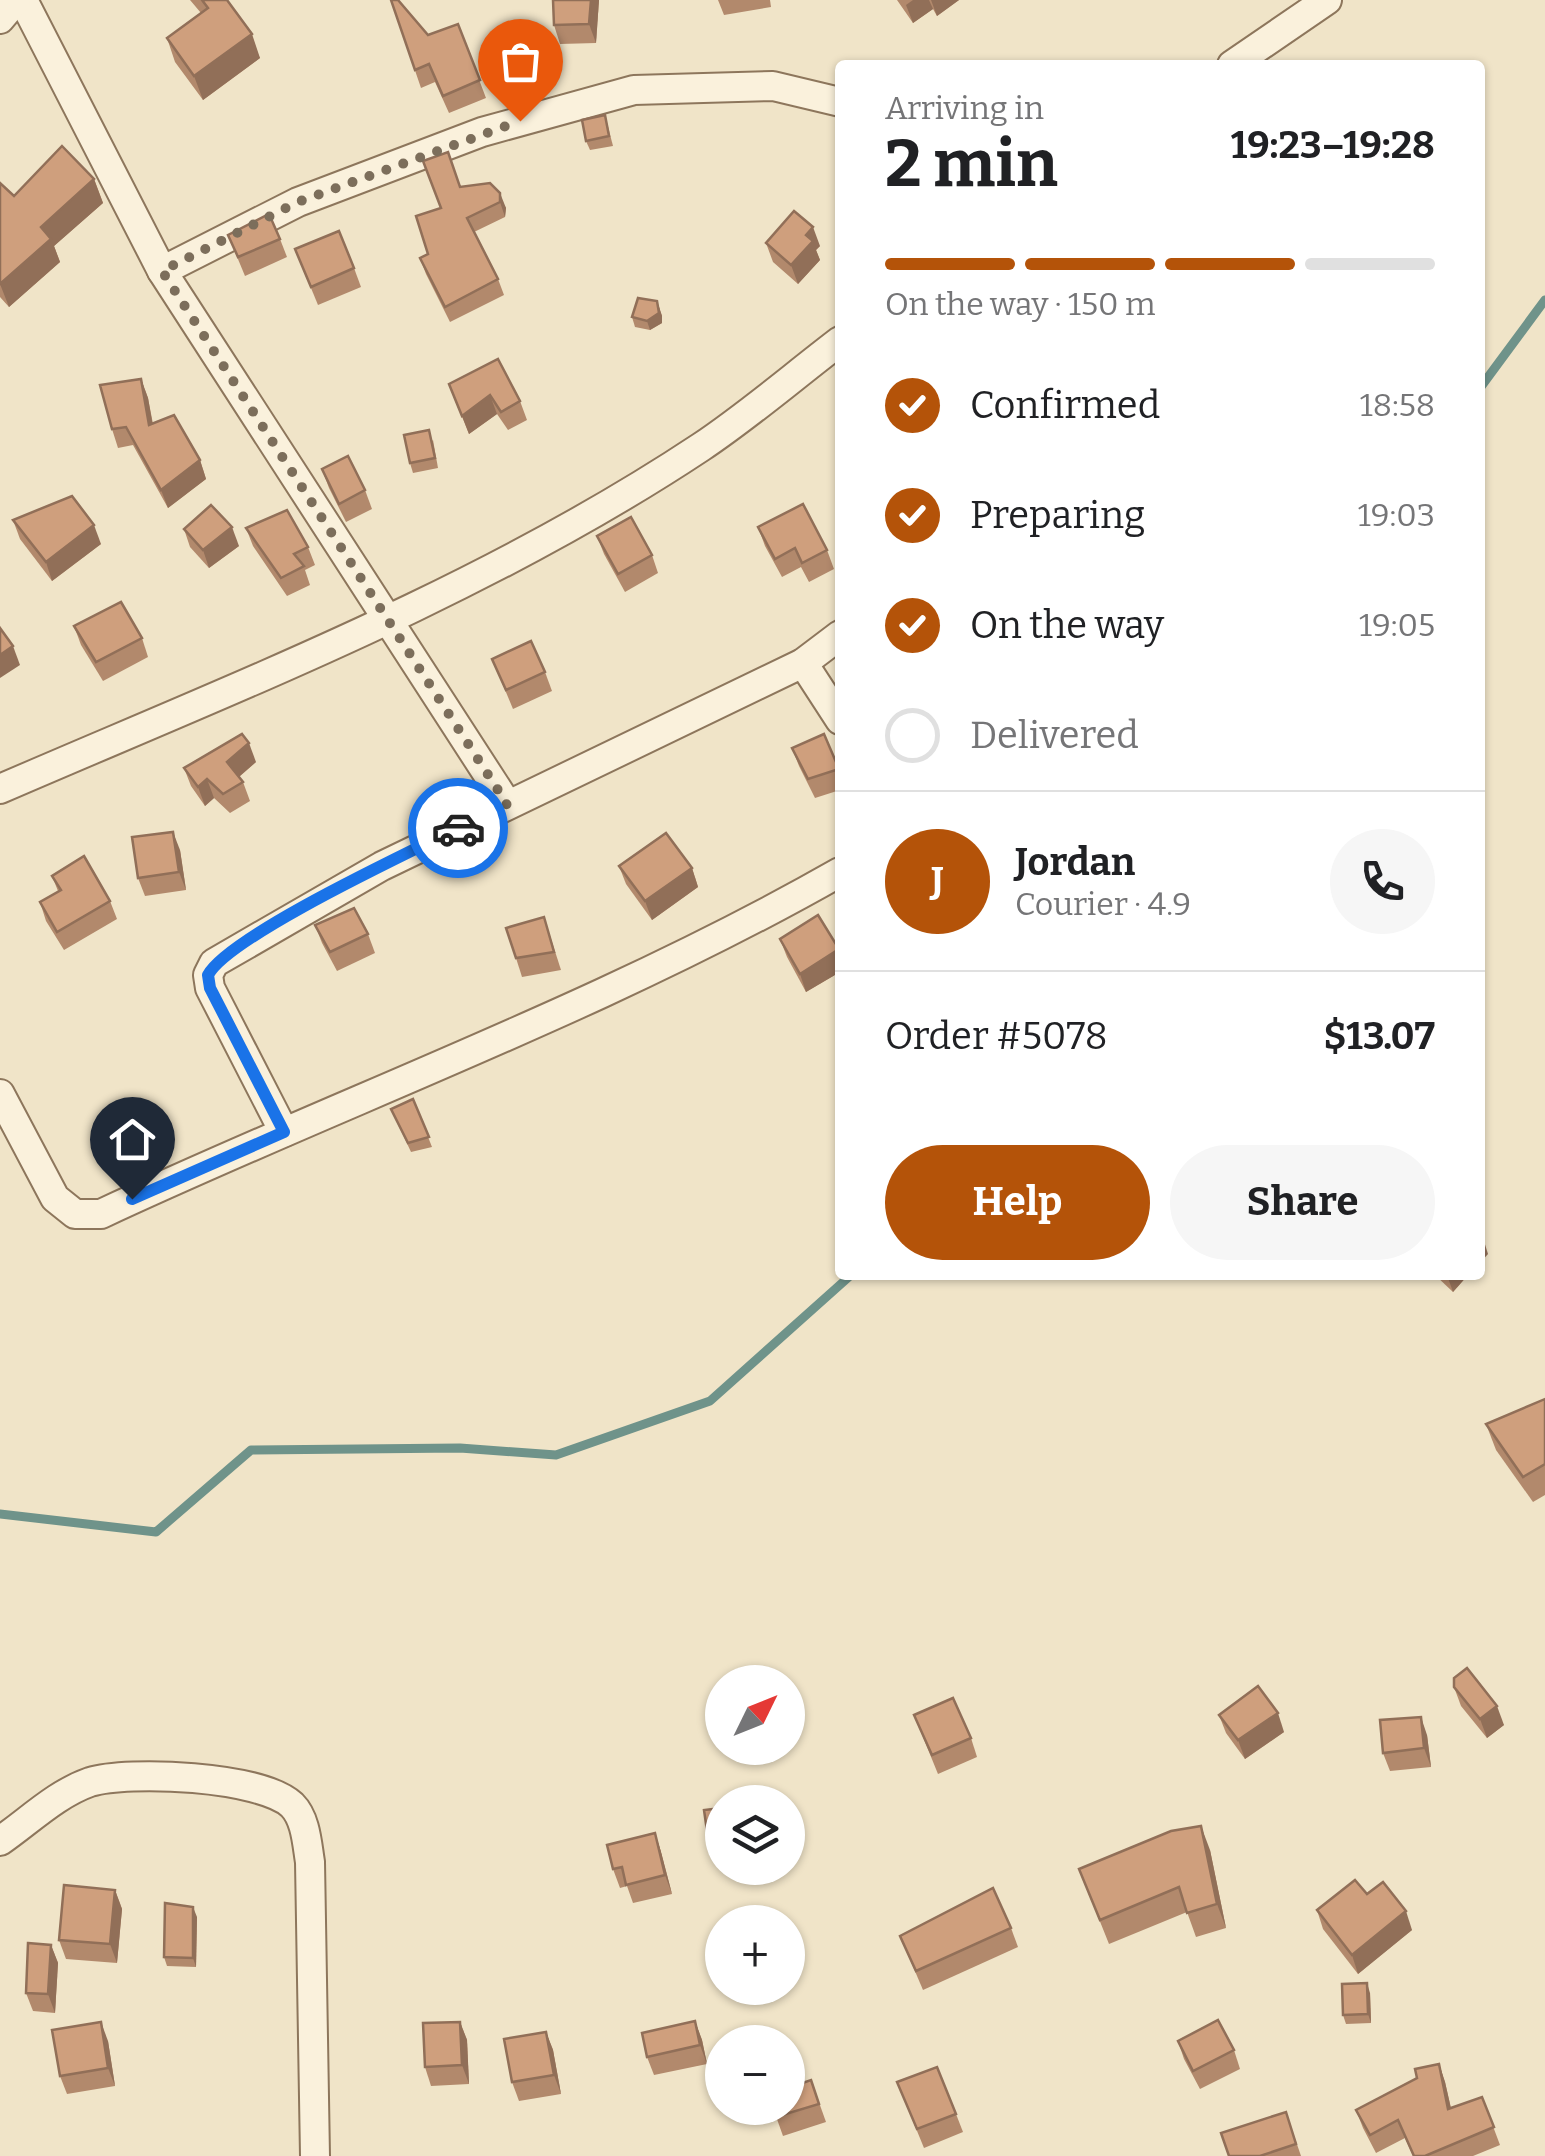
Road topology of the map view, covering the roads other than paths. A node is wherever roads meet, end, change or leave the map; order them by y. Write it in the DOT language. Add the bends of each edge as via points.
graph roads {
  1 [pos="20,0"];
  2 [pos="1328,0"];
  3 [pos="0,19"];
  4 [pos="1239,60"];
  5 [pos="835,101"];
  6 [pos="162,271"];
  7 [pos="835,345"];
  8 [pos="390,620"];
  9 [pos="835,639"];
  10 [pos="803,663"];
  11 [pos="835,712"];
  12 [pos="0,790"];
  13 [pos="507,804"];
  14 [pos="835,875"];
  15 [pos="0,1094"];
  16 [pos="284,1132"];
  17 [pos="0,1841"];
  18 [pos="315,2156"];
  1 -- 3 [label="street"];
  1 -- 6 [label="street"];
  2 -- 4 [label="street"];
  5 -- 6 [label="street" via="773,86 634,90 482,132 298,202"];
  6 -- 8 [label="street"];
  7 -- 8 [label="street" via="688,456"];
  8 -- 12 [label="street"];
  8 -- 13 [label="street"];
  9 -- 10 [label="street"];
  10 -- 11 [label="street"];
  10 -- 13 [label="street"];
  13 -- 16 [label="street" via="382,866 214,963 210,988"];
  14 -- 16 [label="street" via="627,983"];
  15 -- 16 [label="street" via="55,1198 76,1214 101,1214"];
  17 -- 18 [label="street" via="60,1796 129,1774 215,1780 292,1805 310,1862"];
}
